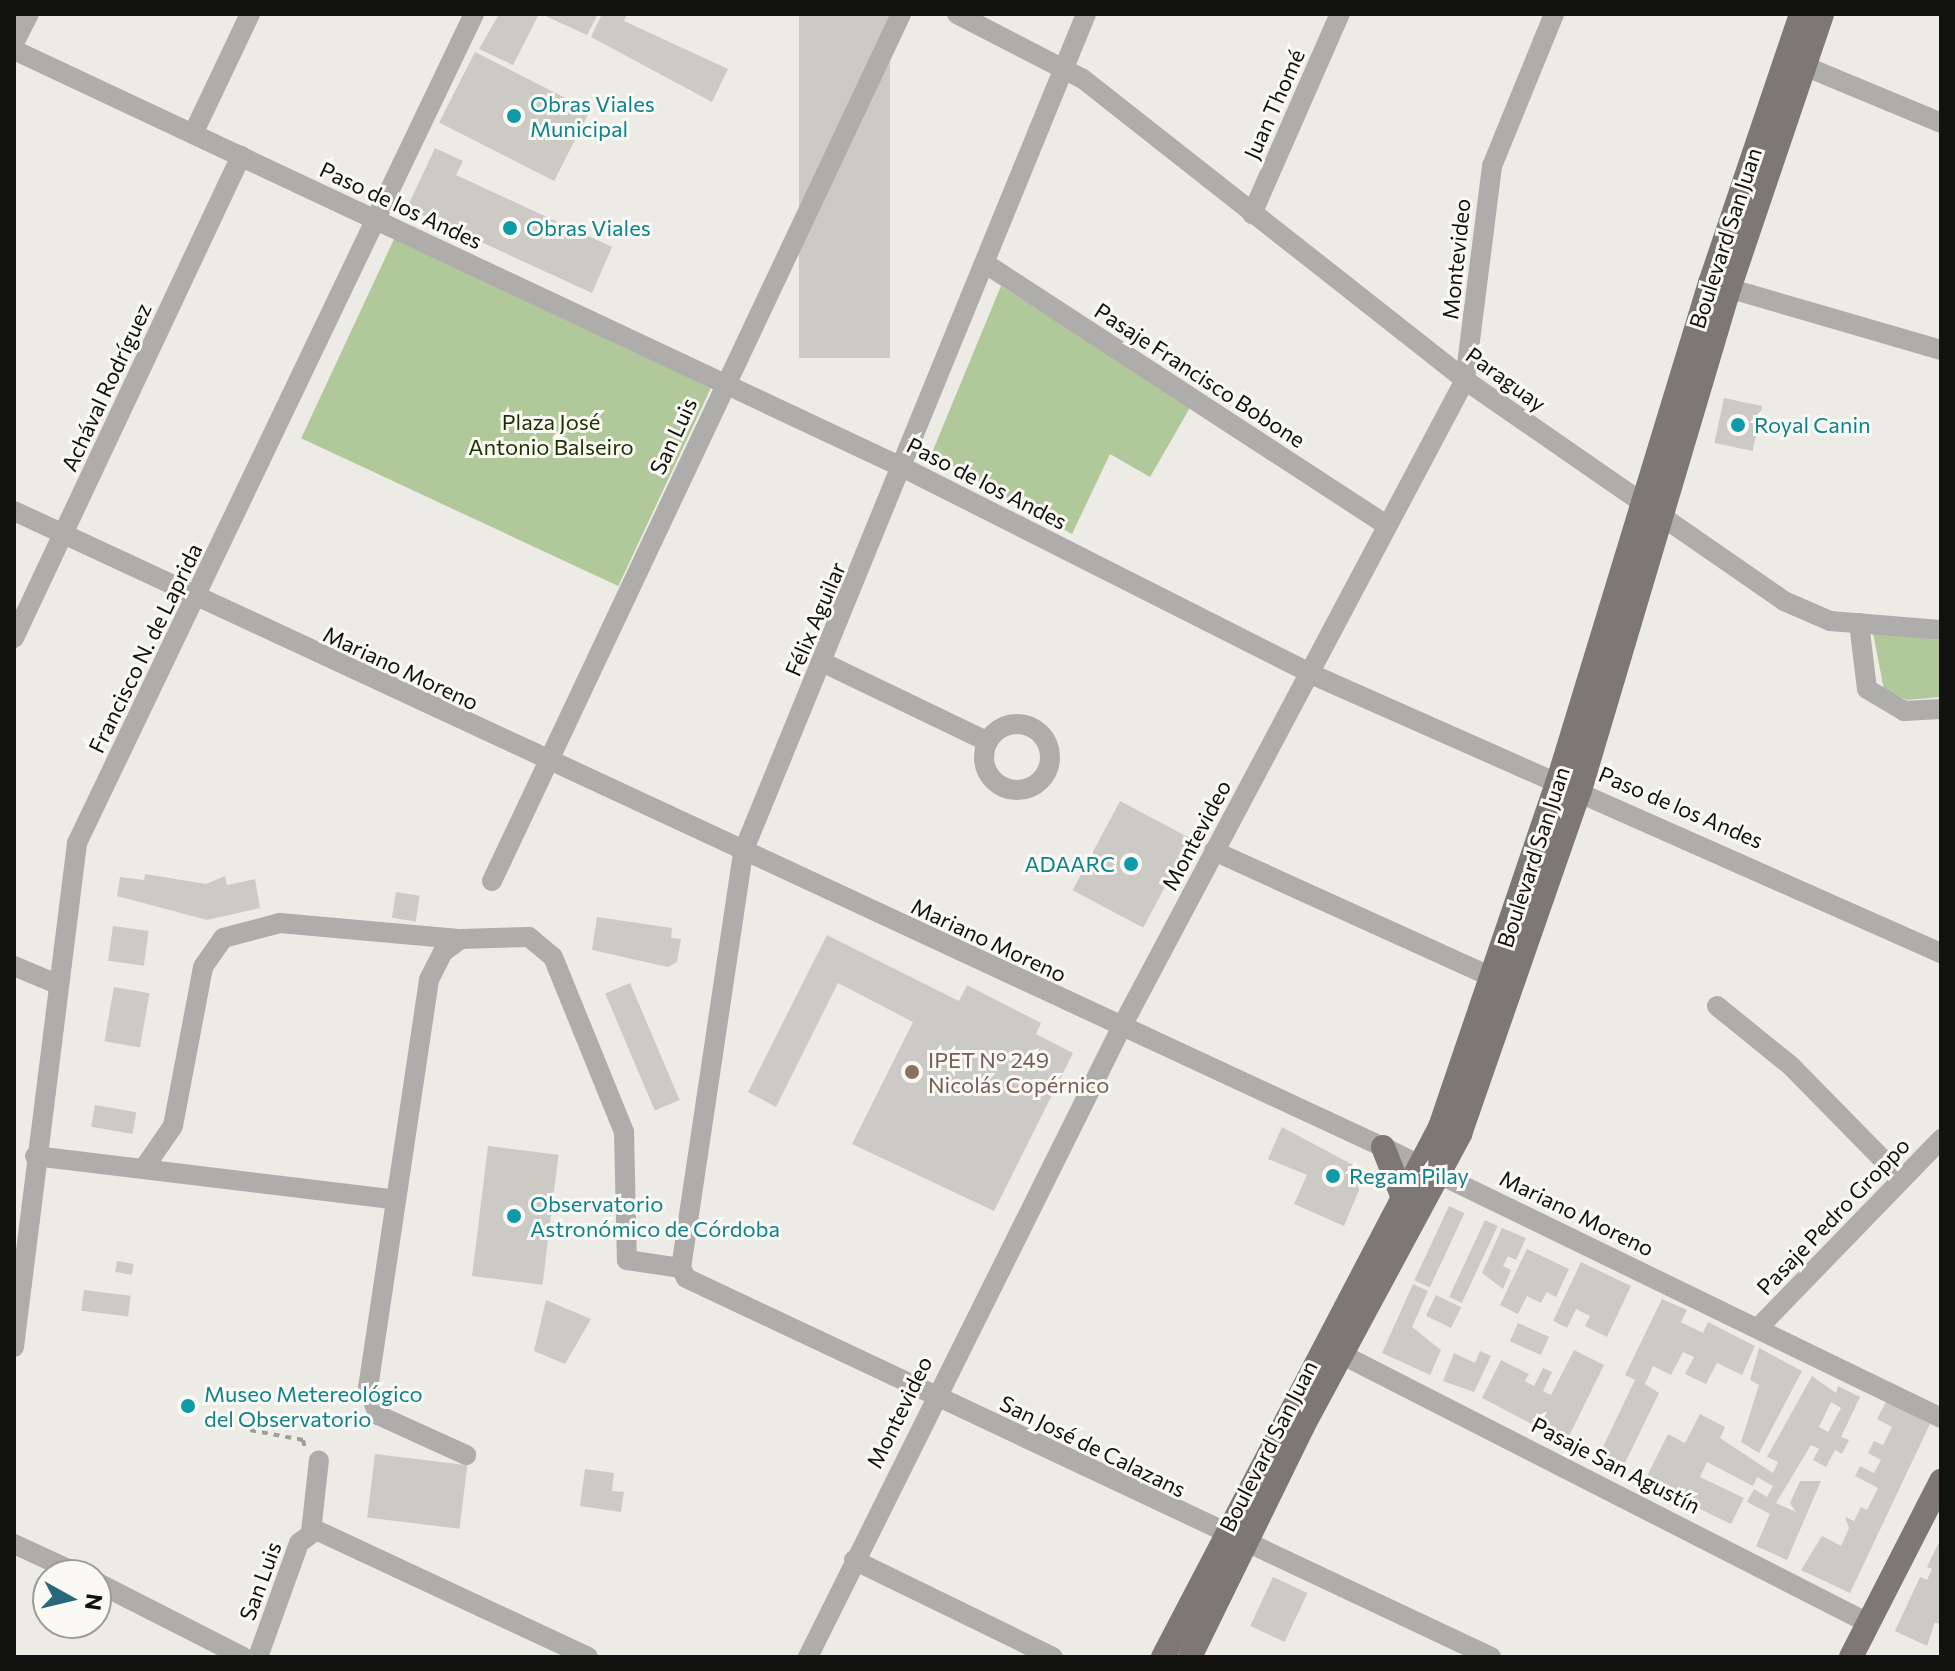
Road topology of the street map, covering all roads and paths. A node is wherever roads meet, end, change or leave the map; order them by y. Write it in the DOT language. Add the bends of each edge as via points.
graph roads {
  1 [pos="29,14"];
  2 [pos="250,14"];
  3 [pos="474,14"];
  4 [pos="901,14"];
  5 [pos="957,14"];
  6 [pos="1086,14"];
  7 [pos="1340,14"];
  8 [pos="1554,14"];
  9 [pos="1801,14"];
  10 [pos="1822,14"];
  11 [pos="14,43"];
  12 [pos="14,50"];
  13 [pos="1793,61"];
  14 [pos="1064,67"];
  15 [pos="1941,123"];
  16 [pos="193,134"];
  17 [pos="241,156"];
  18 [pos="1252,214"];
  19 [pos="378,221"];
  20 [pos="986,264"];
  21 [pos="1720,286"];
  22 [pos="1941,350"];
  23 [pos="1465,380"];
  24 [pos="724,385"];
  25 [pos="906,469"];
  26 [pos="14,511"];
  27 [pos="1652,514"];
  28 [pos="1387,525"];
  29 [pos="64,534"];
  30 [pos="197,598"];
  31 [pos="1859,623"];
  32 [pos="1941,630"];
  33 [pos="14,638"];
  34 [pos="822,662"];
  35 [pos="1311,674"];
  36 [pos="1941,709"];
  37 [pos="988,742"];
  38 [pos="547,764"];
  39 [pos="1569,786"];
  40 [pos="1214,851"];
  41 [pos="743,852"];
  42 [pos="492,881"];
  43 [pos="461,939"];
  44 [pos="1941,953"];
  45 [pos="14,966"];
  46 [pos="1494,978"];
  47 [pos="57,984"];
  48 [pos="1717,1006"];
  49 [pos="1121,1028"];
  50 [pos="1941,1139"];
  51 [pos="1383,1147"];
  52 [pos="35,1156"];
  53 [pos="144,1168"];
  54 [pos="1432,1170"];
  55 [pos="1902,1179"];
  56 [pos="1403,1198"];
  57 [pos="391,1199"];
  58 [pos="681,1268"];
  59 [pos="1759,1327"];
  60 [pos="14,1347"];
  61 [pos="1341,1354"];
  62 [pos="932,1395"];
  63 [pos="1941,1418"];
  64 [pos="250,1430"];
  65 [pos="466,1455"];
  66 [pos="312,1459"];
  67 [pos="1941,1481"];
  68 [pos="314,1531"];
  69 [pos="1233,1540"];
  70 [pos="14,1544"];
  71 [pos="46,1559"];
  72 [pos="854,1560"];
  73 [pos="112,1590"];
  74 [pos="1868,1623"];
  75 [pos="1468,1652"];
  76 [pos="243,1657"];
  77 [pos="258,1657"];
  78 [pos="588,1657"];
  79 [pos="808,1657"];
  80 [pos="1053,1657"];
  81 [pos="1163,1657"];
  82 [pos="1190,1657"];
  83 [pos="1491,1657"];
  84 [pos="1851,1657"];
  1 -- 11 [label="street"];
  2 -- 16 [label="street"];
  3 -- 19 [label="street, Francisco N. de Laprida"];
  4 -- 24 [label="street, San Luis"];
  5 -- 14 [label="street, Paraguay"];
  6 -- 14 [label="street, Félix Aguilar"];
  7 -- 18 [label="street, Juan Thomé"];
  8 -- 23 [label="street, Montevideo" via="1492,166"];
  9 -- 13 [label="main road, Boulevard San Juan"];
  10 -- 13 [label="main road, Boulevard San Juan"];
  12 -- 16 [label="street, Paso de los Andes"];
  13 -- 15 [label="street"];
  13 -- 21 [label="main road, Boulevard San Juan"];
  14 -- 18 [label="street, Paraguay"];
  14 -- 20 [label="street, Félix Aguilar"];
  16 -- 17 [label="street, Paso de los Andes"];
  17 -- 19 [label="street, Paso de los Andes"];
  17 -- 29 [label="street, Achával Rodríguez"];
  18 -- 23 [label="street, Paraguay"];
  19 -- 24 [label="street, Paso de los Andes"];
  19 -- 30 [label="street, Francisco N. de Laprida"];
  20 -- 25 [label="street, Félix Aguilar"];
  20 -- 28 [label="street, Pasaje Francisco Bobone"];
  21 -- 22 [label="street"];
  21 -- 27 [label="main road, Boulevard San Juan"];
  23 -- 27 [label="street, Paraguay"];
  23 -- 28 [label="street, Montevideo"];
  24 -- 25 [label="street, Paso de los Andes"];
  24 -- 38 [label="street, San Luis"];
  25 -- 34 [label="street, Félix Aguilar"];
  25 -- 35 [label="street, Paso de los Andes"];
  26 -- 29 [label="street, Mariano Moreno"];
  27 -- 31 [label="street, Paraguay" via="1810,614"];
  27 -- 39 [label="main road, Boulevard San Juan"];
  28 -- 35 [label="street, Montevideo"];
  29 -- 30 [label="street, Mariano Moreno"];
  29 -- 33 [label="street, Achával Rodríguez"];
  30 -- 38 [label="street, Mariano Moreno"];
  30 -- 47 [label="street, Francisco N. de Laprida" via="77,843"];
  31 -- 32 [label="street, Paraguay"];
  31 -- 36 [label="street" via="1867,689 1904,711"];
  34 -- 37 [label="street"];
  34 -- 41 [label="street, Félix Aguilar"];
  35 -- 39 [label="street, Paso de los Andes"];
  35 -- 40 [label="street, Montevideo"];
  38 -- 41 [label="street, Mariano Moreno"];
  38 -- 42 [label="street, San Luis"];
  39 -- 44 [label="street, Paso de los Andes"];
  39 -- 46 [label="main road, Boulevard San Juan"];
  39 -- 54 [label="main road, Boulevard San Juan"];
  40 -- 46 [label="street"];
  40 -- 49 [label="street, Montevideo"];
  41 -- 49 [label="street, Mariano Moreno"];
  41 -- 58 [label="street, Félix Aguilar"];
  43 -- 53 [label="street" via="280,923 223,938 208,949 203,967 173,1126"];
  43 -- 57 [label="street" via="443,952 429,980"];
  43 -- 58 [label="street" via="529,937 553,957 629,1150 627,1260"];
  45 -- 47 [label="street"];
  46 -- 54 [label="main road, Boulevard San Juan"];
  47 -- 52 [label="street, Francisco N. de Laprida"];
  48 -- 55 [label="street" via="1791,1066"];
  49 -- 51 [label="street, Mariano Moreno"];
  49 -- 62 [label="street, Montevideo"];
  50 -- 55 [label="street, Pasaje Pedro Groppo"];
  51 -- 54 [label="street, Mariano Moreno"];
  51 -- 56 [label="main road"];
  52 -- 53 [label="street"];
  52 -- 60 [label="street, Francisco N. de Laprida"];
  53 -- 57 [label="street"];
  54 -- 56 [label="main road, Boulevard San Juan"];
  54 -- 59 [label="street, Mariano Moreno"];
  54 -- 61 [label="main road, Boulevard San Juan"];
  55 -- 59 [label="street, Pasaje Pedro Groppo"];
  56 -- 69 [label="main road, Boulevard San Juan"];
  57 -- 65 [label="street" via="370,1403 378,1415"];
  58 -- 62 [label="street, San José de Calazans" via="686,1278"];
  59 -- 63 [label="street, Mariano Moreno"];
  61 -- 69 [label="main road, Boulevard San Juan"];
  61 -- 74 [label="street, Pasaje San Agustín"];
  62 -- 69 [label="street, San José de Calazans"];
  62 -- 72 [label="street, Montevideo"];
  64 -- 66 [label="path" via="303,1440"];
  66 -- 68 [label="street"];
  67 -- 74 [label="main road"];
  68 -- 77 [label="street, San Luis" via="299,1543"];
  68 -- 78 [label="street"];
  69 -- 75 [label="street, San José de Calazans"];
  69 -- 81 [label="main road, Boulevard San Juan"];
  69 -- 82 [label="main road, Boulevard San Juan"];
  70 -- 71 [label="street"];
  72 -- 79 [label="street, Montevideo"];
  72 -- 80 [label="street"];
  73 -- 76 [label="street"];
  74 -- 84 [label="main road"];
  75 -- 83 [label="street, San José de Calazans"];
}
